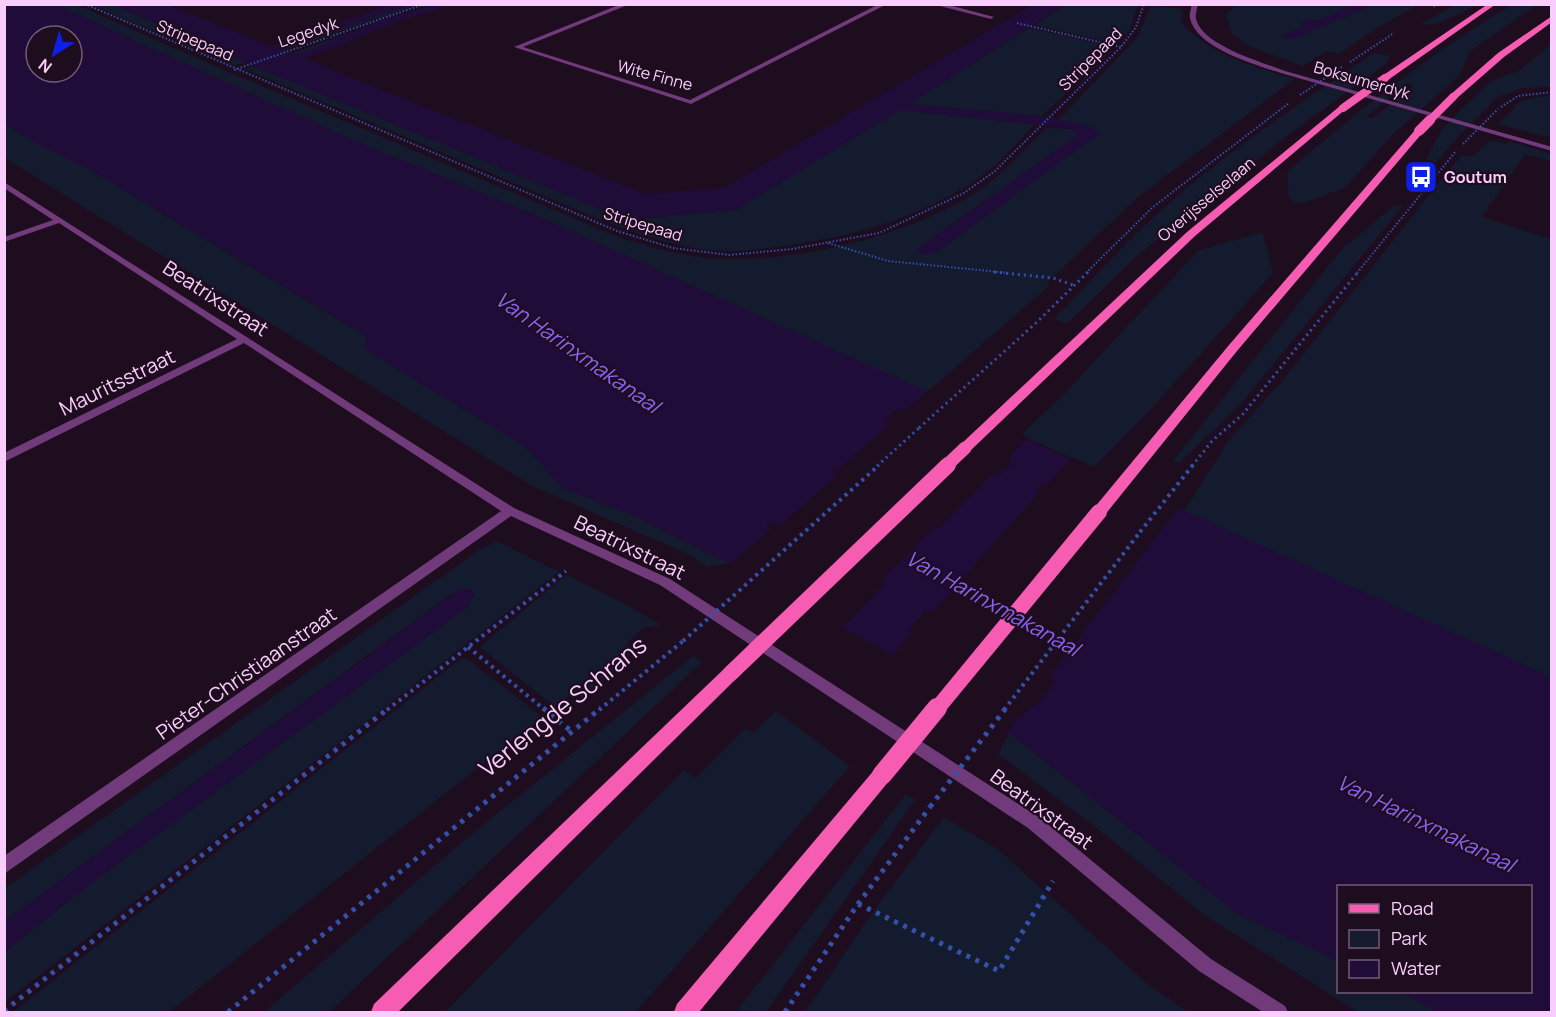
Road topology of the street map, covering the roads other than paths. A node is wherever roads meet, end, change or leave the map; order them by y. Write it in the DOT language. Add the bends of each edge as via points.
graph roads {
  1 [pos="627,4"];
  2 [pos="884,4"];
  3 [pos="935,4"];
  4 [pos="1194,4"];
  5 [pos="1493,4"];
  6 [pos="991,17"];
  7 [pos="1551,18"];
  8 [pos="1551,149"];
  9 [pos="4,184"];
  10 [pos="60,220"];
  11 [pos="4,240"];
  12 [pos="245,339"];
  13 [pos="4,458"];
  14 [pos="510,511"];
  15 [pos="4,866"];
  16 [pos="382,1012"];
  17 [pos="685,1012"];
  18 [pos="1279,1012"];
  1 -- 2 [label="street, Wite Finne" via="517,47 691,102"];
  3 -- 6 [label="street"];
  4 -- 8 [label="street, Boksumerdyk" via="1192,22 1213,43 1237,55 1283,72"];
  5 -- 16 [label="main road, Overijsselselaan, bridge" via="1343,108 1191,234 1076,340"];
  7 -- 17 [label="main road, bridge" via="1501,55 1419,131"];
  9 -- 10 [label="street, Beatrixstraat"];
  10 -- 11 [label="street"];
  10 -- 12 [label="street, Beatrixstraat"];
  12 -- 13 [label="street, Mauritsstraat"];
  12 -- 14 [label="street, Beatrixstraat"];
  14 -- 15 [label="street, Pieter-Christiaanstraat"];
  14 -- 18 [label="street, Beatrixstraat" via="665,582 1024,817 1204,964"];
}
